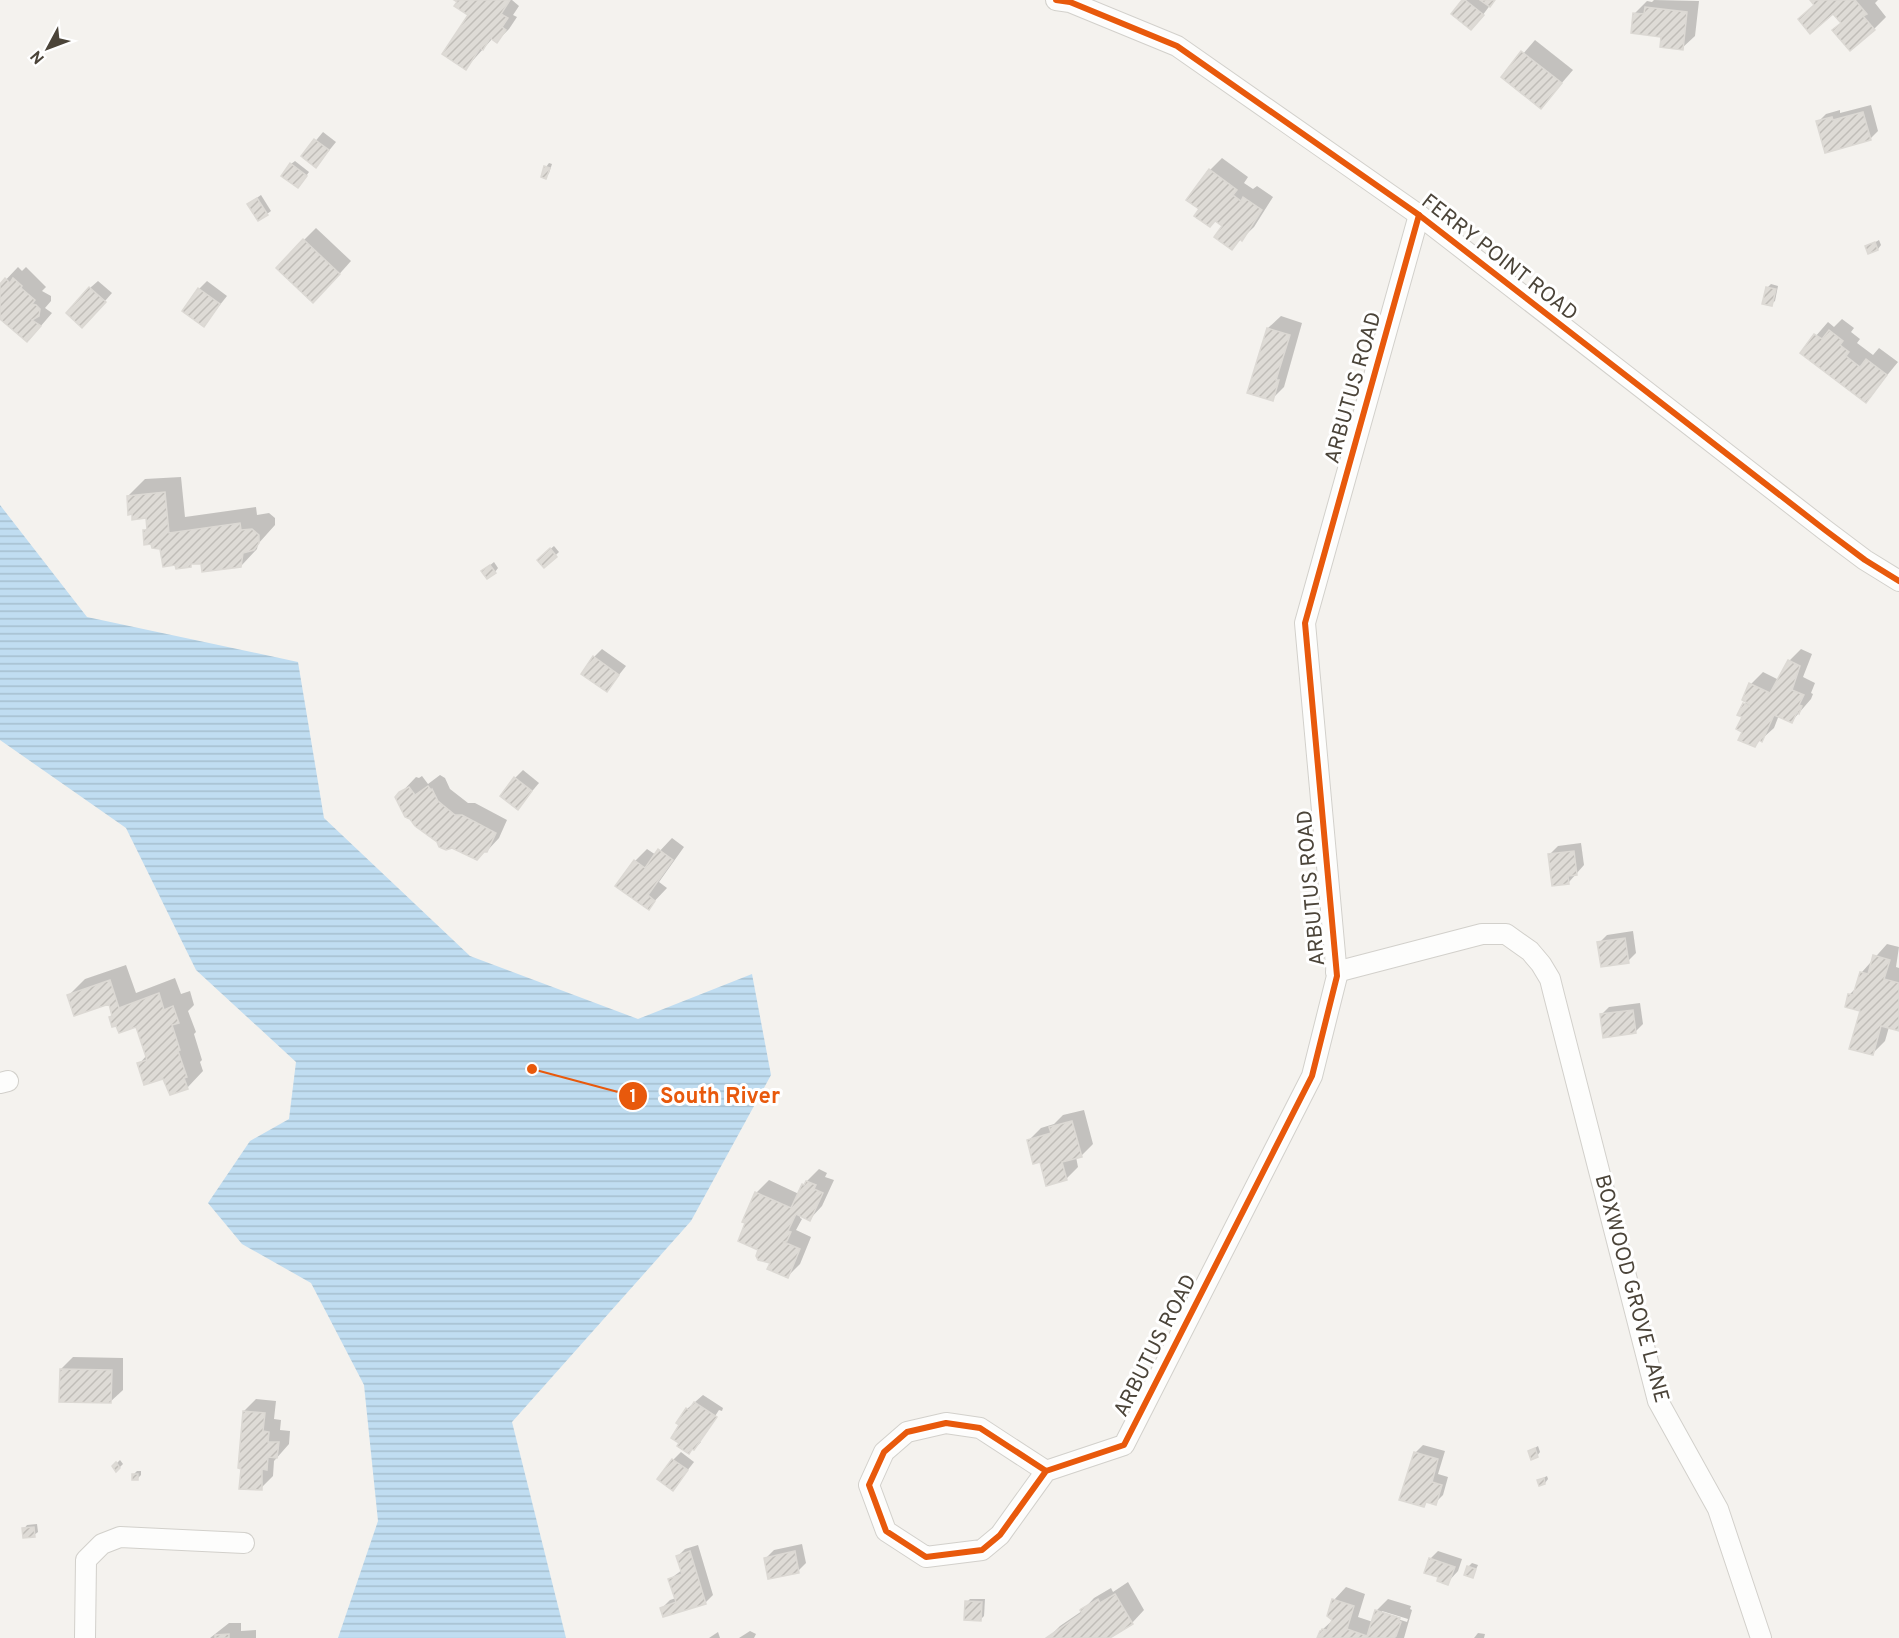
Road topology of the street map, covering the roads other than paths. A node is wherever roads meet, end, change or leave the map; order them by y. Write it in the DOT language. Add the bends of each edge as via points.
graph roads {
  1 [pos="1056,0"];
  2 [pos="1419,216"];
  3 [pos="1899,581"];
  4 [pos="1336,972"];
  5 [pos="1046,1471"];
  6 [pos="244,1543"];
  7 [pos="85,1638"];
  8 [pos="1761,1638"];
  1 -- 2 [label="street, FERRY POINT ROAD" via="1070,2 1177,46"];
  2 -- 3 [label="street, FERRY POINT ROAD" via="1865,561"];
  2 -- 4 [label="street, ARBUTUS ROAD" via="1305,623"];
  4 -- 5 [label="street, ARBUTUS ROAD" via="1312,1076 1124,1445"];
  4 -- 8 [label="street, BOXWOOD GROVE LANE" via="1482,934 1506,934 1541,964 1550,979 1658,1401 1718,1509"];
  5 -- 5 [label="street" via="980,1428 946,1423 907,1432 884,1452 869,1485 886,1531 926,1557 982,1550 1000,1535"];
  6 -- 7 [label="street" via="120,1538 102,1544 86,1560"];
}
